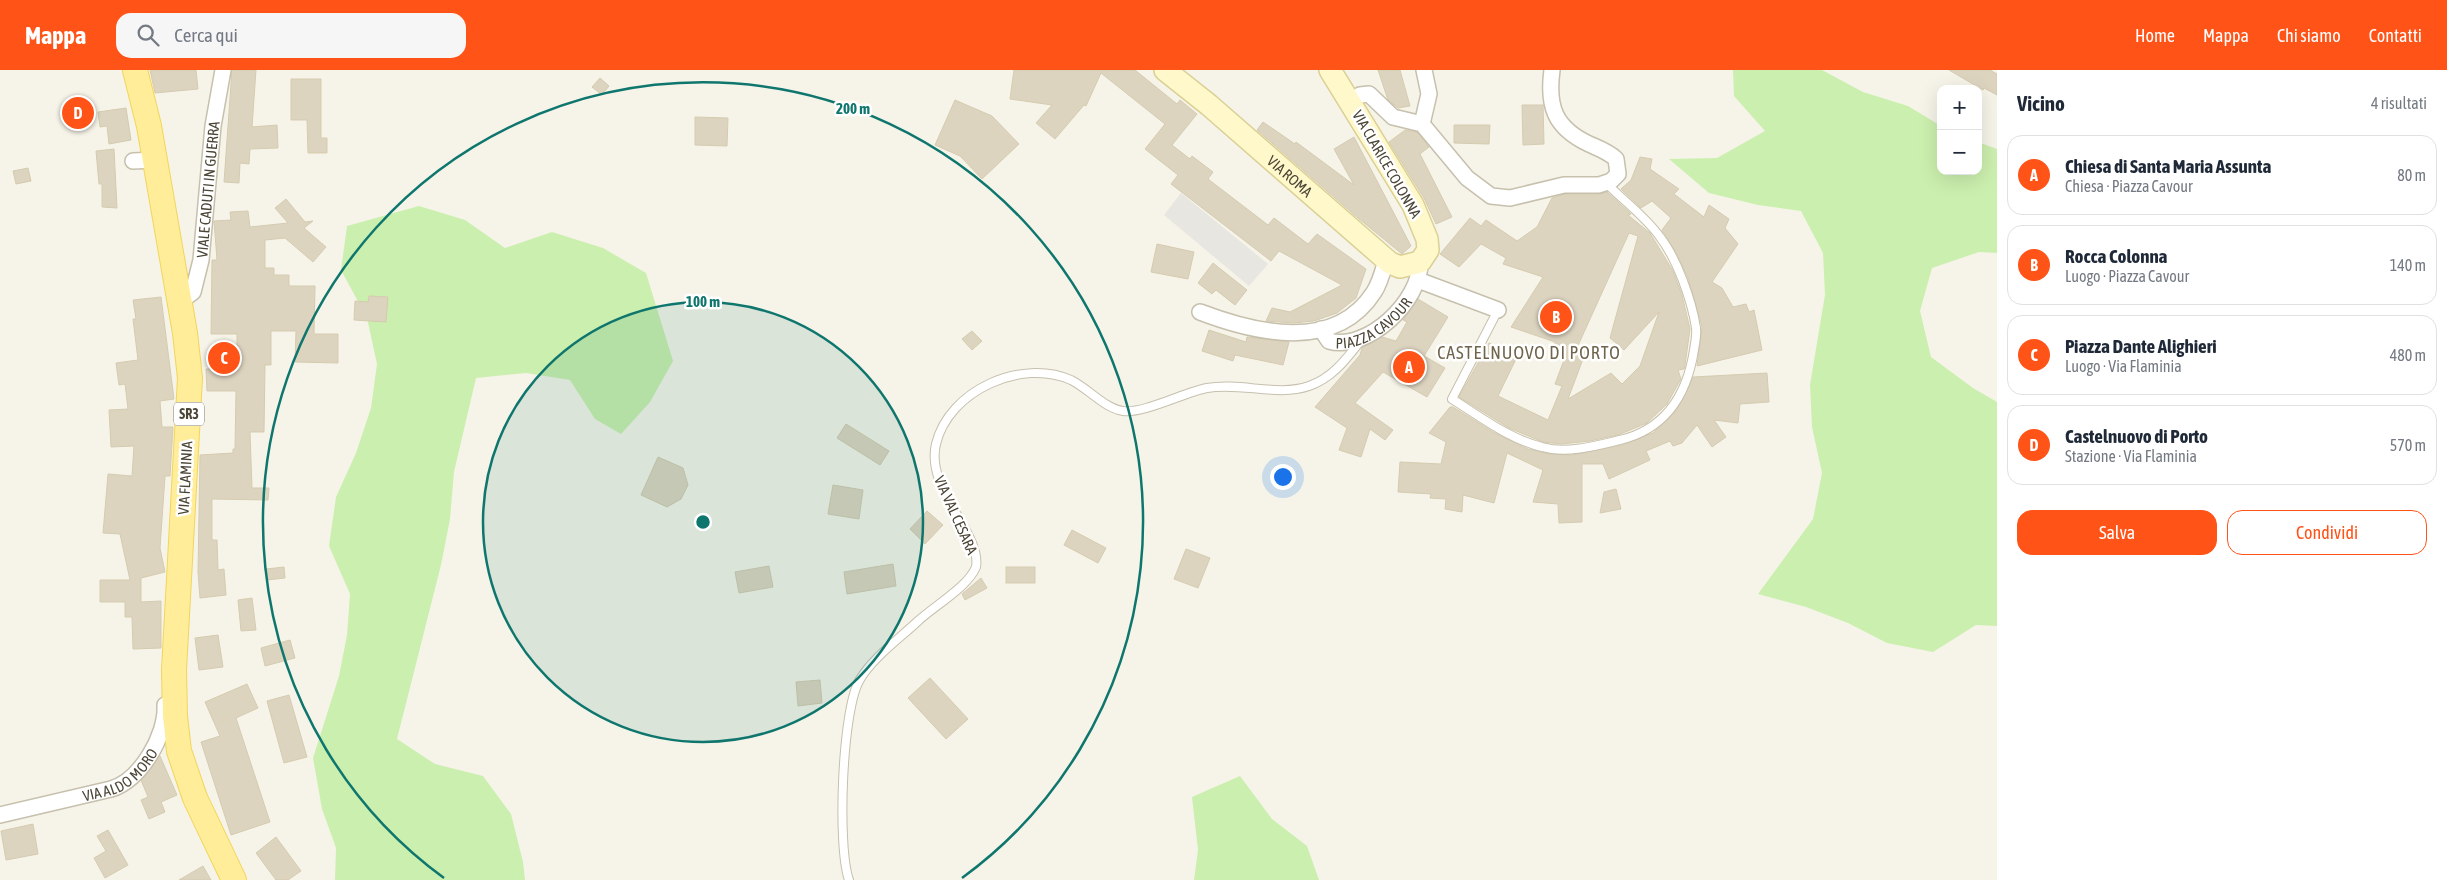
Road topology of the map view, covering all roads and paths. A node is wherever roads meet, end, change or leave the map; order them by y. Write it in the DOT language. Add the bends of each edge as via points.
graph roads {
  1 [pos="135,70"];
  2 [pos="223,70"];
  3 [pos="1165,70"];
  4 [pos="1330,70"];
  5 [pos="1424,70"];
  6 [pos="1552,70"];
  7 [pos="1351,102"];
  8 [pos="1422,124"];
  9 [pos="1607,184"];
  10 [pos="1386,260"];
  11 [pos="1419,271"];
  12 [pos="178,299"];
  13 [pos="1498,310"];
  14 [pos="1200,312"];
  15 [pos="1321,329"];
  16 [pos="1366,334"];
  17 [pos="174,670"];
  18 [pos="0,815"];
  19 [pos="234,880"];
  20 [pos="849,880"];
  1 -- 12 [label="main road, VIA FLAMINIA / SR3" via="144,160"];
  2 -- 12 [label="street, VIALE CADUTI IN GUERRA" via="213,126 201,260 193,292"];
  3 -- 10 [label="main road, VIA ROMA"];
  4 -- 7 [label="main road, VIA CLARICE COLONNA"];
  5 -- 8 [label="street" via="1429,94"];
  6 -- 9 [label="street" via="1552,99 1561,126 1572,136 1616,159 1618,174"];
  7 -- 8 [label="street" via="1360,95 1369,94 1393,117"];
  7 -- 11 [label="main road, VIA CLARICE COLONNA" via="1413,204 1428,243"];
  8 -- 9 [label="street" via="1467,178 1491,196 1510,198 1564,185"];
  9 -- 13 [label="lane" via="1660,236 1680,274 1697,329 1686,384 1664,416 1633,437 1581,449 1552,449 1508,434 1452,400"];
  10 -- 11 [label="main road, VIA ROMA"];
  10 -- 15 [label="street, PIAZZA CAVOUR" via="1378,286 1365,303 1346,320"];
  11 -- 13 [label="street, PIAZZA CAVOUR"];
  11 -- 16 [label="street, PIAZZA CAVOUR" via="1409,300 1399,312"];
  12 -- 17 [label="main road, VIA FLAMINIA / SR3" via="190,378"];
  14 -- 15 [label="street, PIAZZA CAVOUR" via="1232,324 1278,334"];
  15 -- 16 [label="street, PIAZZA CAVOUR" via="1326,338 1336,343 1346,343"];
  16 -- 20 [label="lane, VIA VAL CESARA" via="1331,374 1302,388 1279,391 1246,386 1217,387 1123,411 1072,381 1053,374 1035,373 998,380 958,406 948,418 936,444 935,465 941,485 973,548 976,567 963,585 929,611 872,665 856,689 850,711 842,812 844,862"];
  17 -- 18 [label="street, VIA ALDO MORO" via="164,701 163,730 127,782 111,789"];
  17 -- 19 [label="main road, VIA FLAMINIA / SR3" via="175,716 183,764 206,824"];
}
